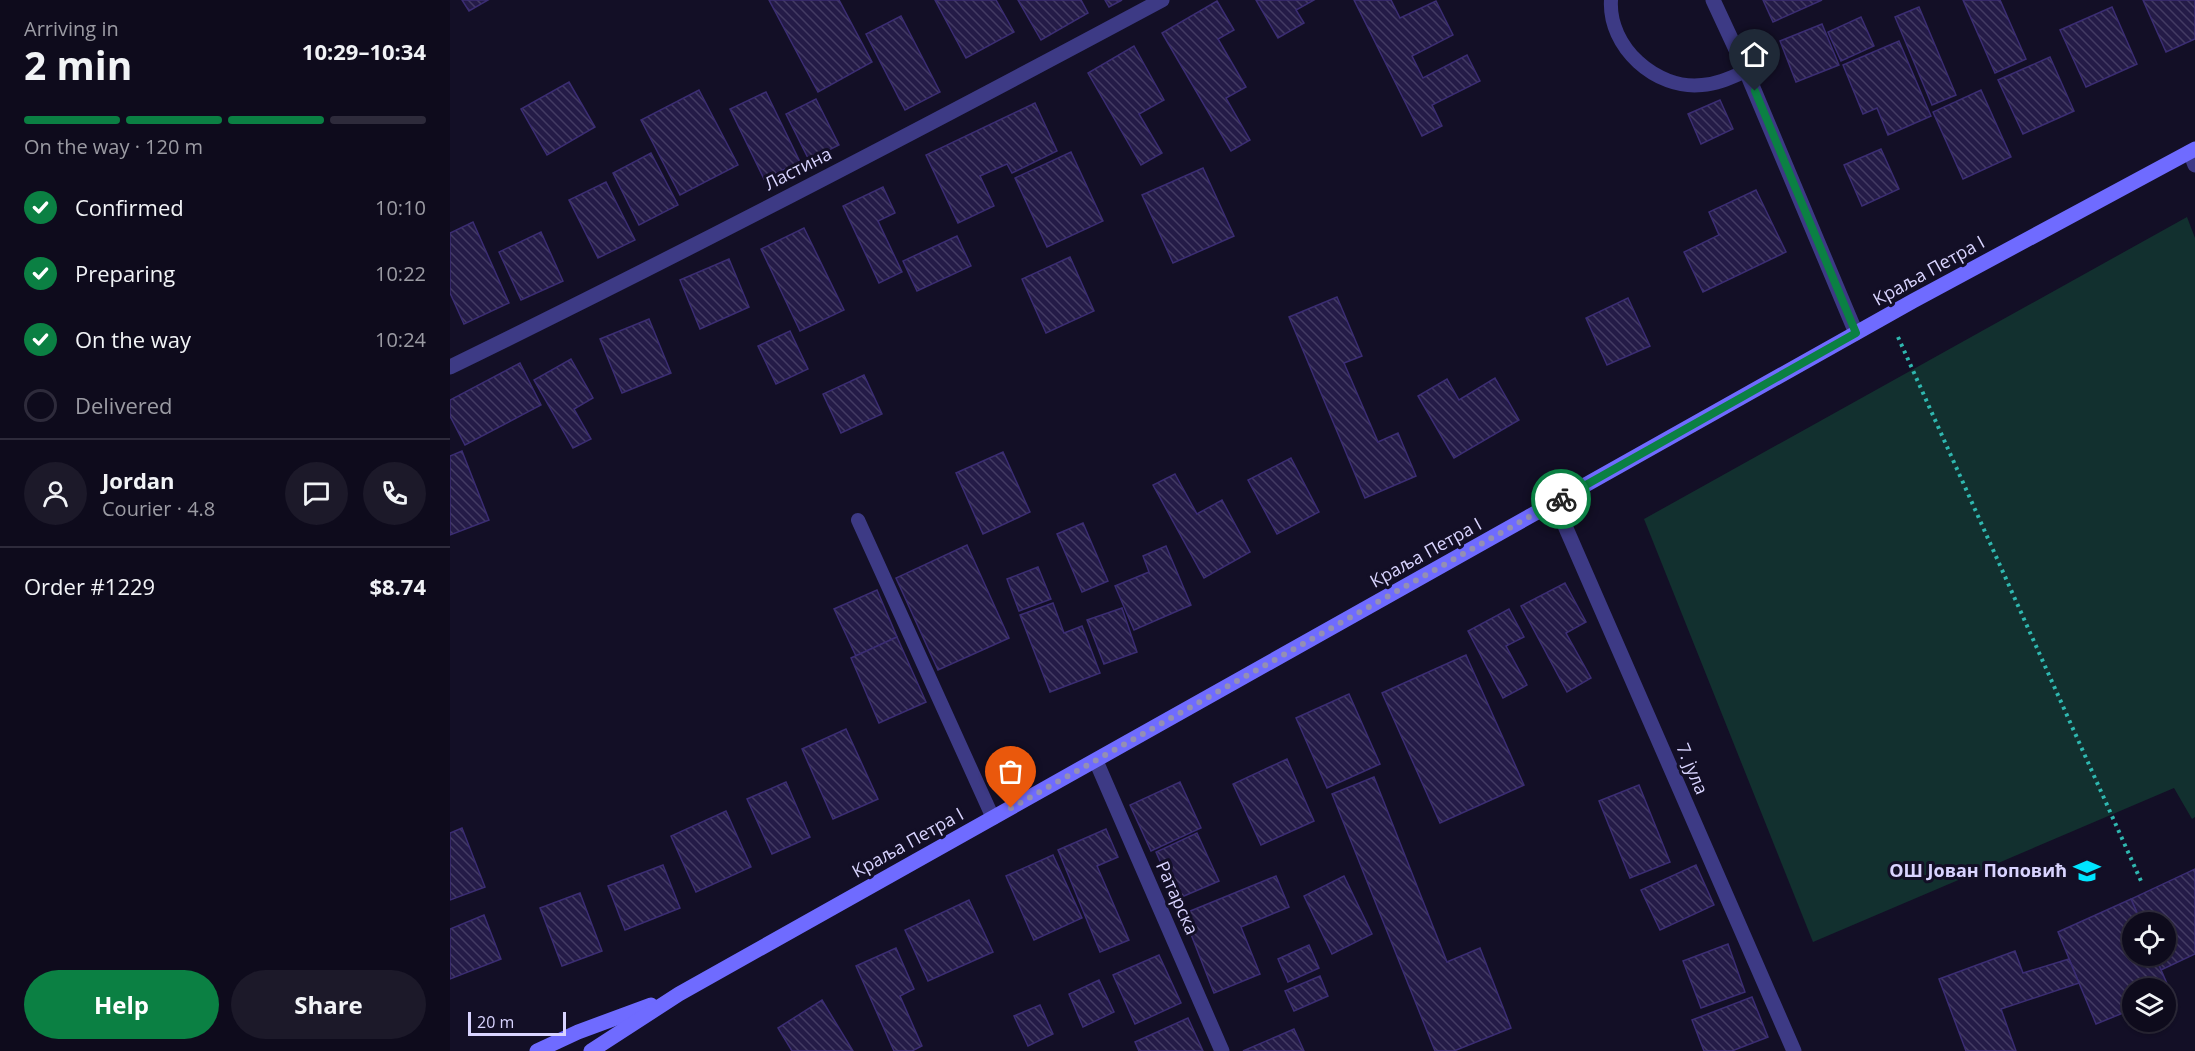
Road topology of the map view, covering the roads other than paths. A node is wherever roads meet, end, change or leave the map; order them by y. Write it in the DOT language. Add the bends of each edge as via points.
graph roads {
  1 [pos="1162,0"];
  2 [pos="1611,0"];
  3 [pos="1713,0"];
  4 [pos="1746,71"];
  5 [pos="2193,156"];
  6 [pos="1856,333"];
  7 [pos="450,367"];
  8 [pos="1555,503"];
  9 [pos="858,520"];
  10 [pos="1096,761"];
  11 [pos="993,818"];
  12 [pos="679,994"];
  13 [pos="537,1051"];
  14 [pos="591,1051"];
  15 [pos="1222,1051"];
  16 [pos="1794,1051"];
  1 -- 7 [label="street, Ластина" via="997,89"];
  2 -- 4 [label="lane" via="1614,24 1622,42 1647,70 1663,79 1700,86"];
  3 -- 4 [label="street"];
  4 -- 6 [label="street"];
  5 -- 6 [label="main road, Краља Петра I"];
  6 -- 8 [label="main road, Краља Петра I"];
  8 -- 10 [label="main road, Краља Петра I"];
  8 -- 16 [label="street, 7. јула"];
  9 -- 11 [label="lane"];
  10 -- 11 [label="main road, Краља Петра I"];
  10 -- 15 [label="street, Ратарска"];
  11 -- 12 [label="main road, Краља Петра I"];
  12 -- 13 [label="main road, Краља Петра I"];
  12 -- 14 [label="main road, Краља Петра I"];
}
